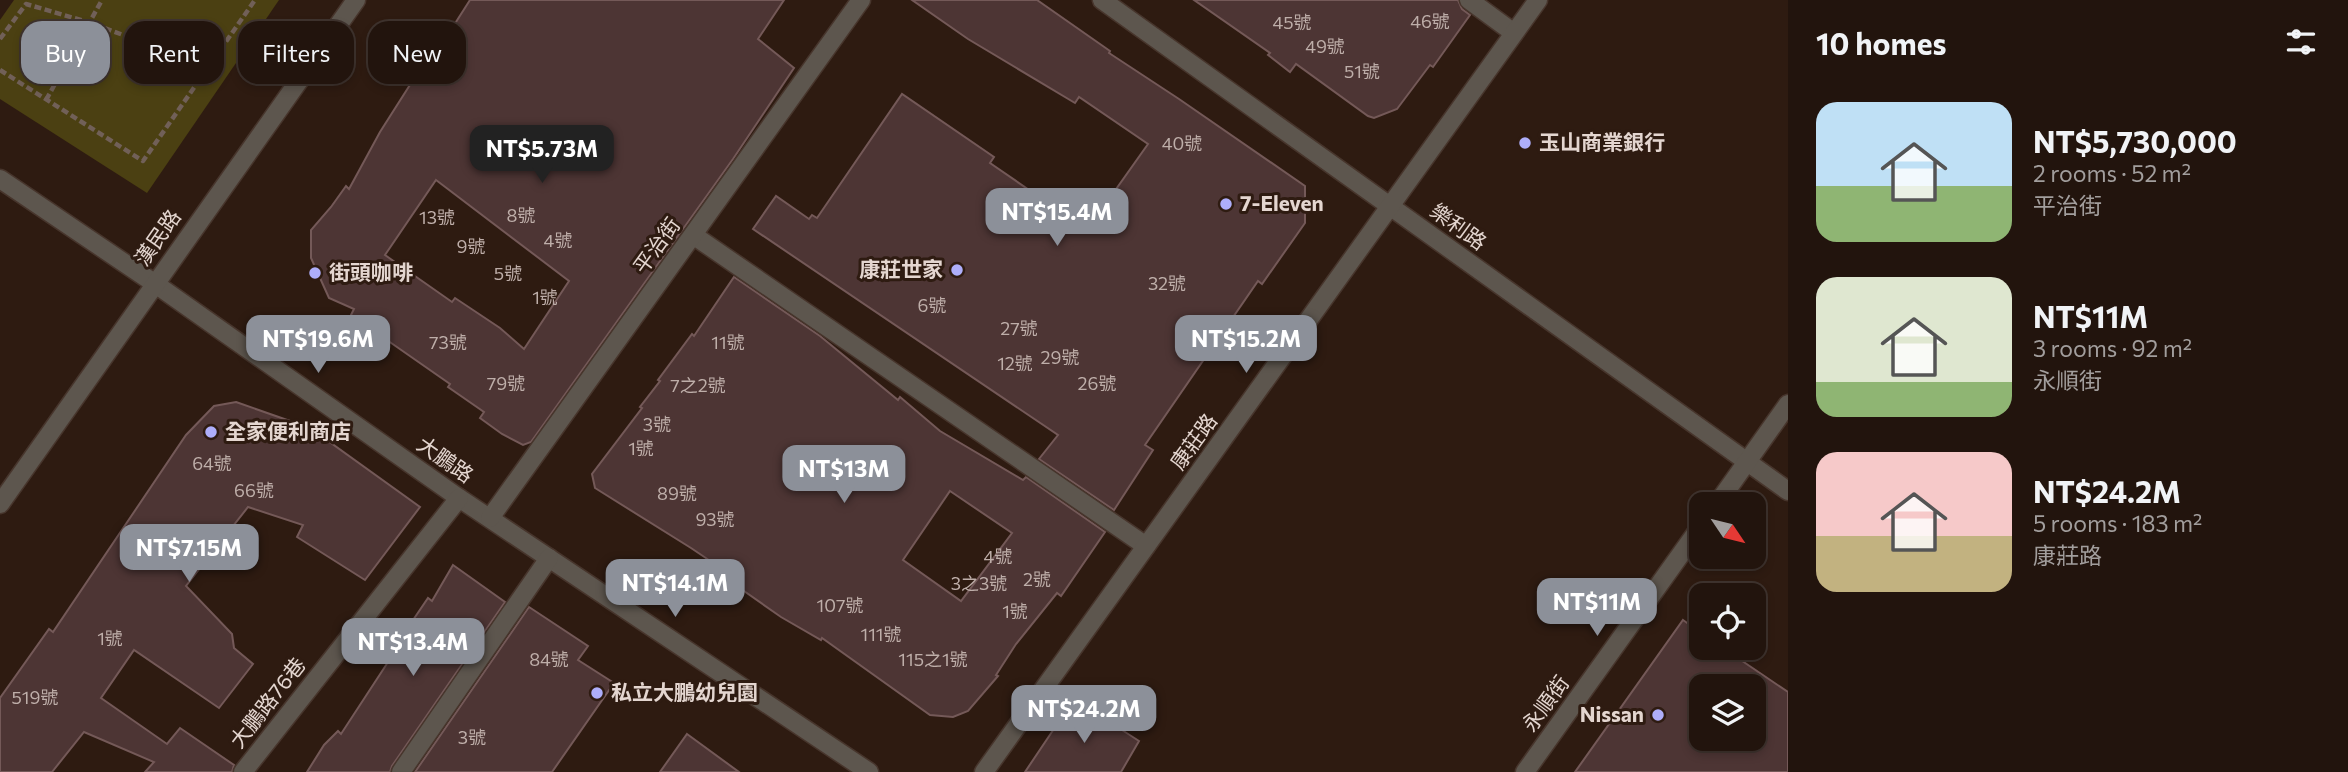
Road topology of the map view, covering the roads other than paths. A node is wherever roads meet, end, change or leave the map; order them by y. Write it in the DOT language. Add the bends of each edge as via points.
graph roads {
  1 [pos="356,0"];
  2 [pos="861,0"];
  3 [pos="1102,0"];
  4 [pos="1469,0"];
  5 [pos="1538,0"];
  6 [pos="1514,33"];
  7 [pos="0,179"];
  8 [pos="1391,207"];
  9 [pos="693,235"];
  10 [pos="154,283"];
  11 [pos="1788,404"];
  12 [pos="1747,462"];
  13 [pos="1788,491"];
  14 [pos="1726,492"];
  15 [pos="459,498"];
  16 [pos="0,504"];
  17 [pos="490,519"];
  18 [pos="1689,543"];
  19 [pos="1146,547"];
  20 [pos="549,558"];
  21 [pos="243,772"];
  22 [pos="401,772"];
  23 [pos="869,772"];
  24 [pos="984,772"];
  25 [pos="1525,772"];
  1 -- 10 [label="street, 漢民路"];
  2 -- 9 [label="street, 平治街"];
  3 -- 8 [label="street, 樂利路"];
  4 -- 6 [label="street"];
  5 -- 6 [label="street, 康莊路"];
  6 -- 8 [label="street, 康莊路"];
  7 -- 10 [label="street, 大鵬路"];
  8 -- 12 [label="street, 樂利路"];
  8 -- 19 [label="street, 康莊路"];
  9 -- 17 [label="street, 平治街"];
  9 -- 19 [label="street"];
  10 -- 15 [label="street, 大鵬路"];
  10 -- 16 [label="street, 漢民路"];
  11 -- 12 [label="street"];
  12 -- 13 [label="street, 樂利路"];
  12 -- 14 [label="street"];
  15 -- 17 [label="street, 大鵬路"];
  15 -- 21 [label="street, 大鵬路76巷"];
  17 -- 20 [label="street, 大鵬路"];
  18 -- 25 [label="street, 永順街"];
  19 -- 24 [label="street, 康莊路"];
  20 -- 22 [label="street"];
  20 -- 23 [label="street, 大鵬路"];
}
